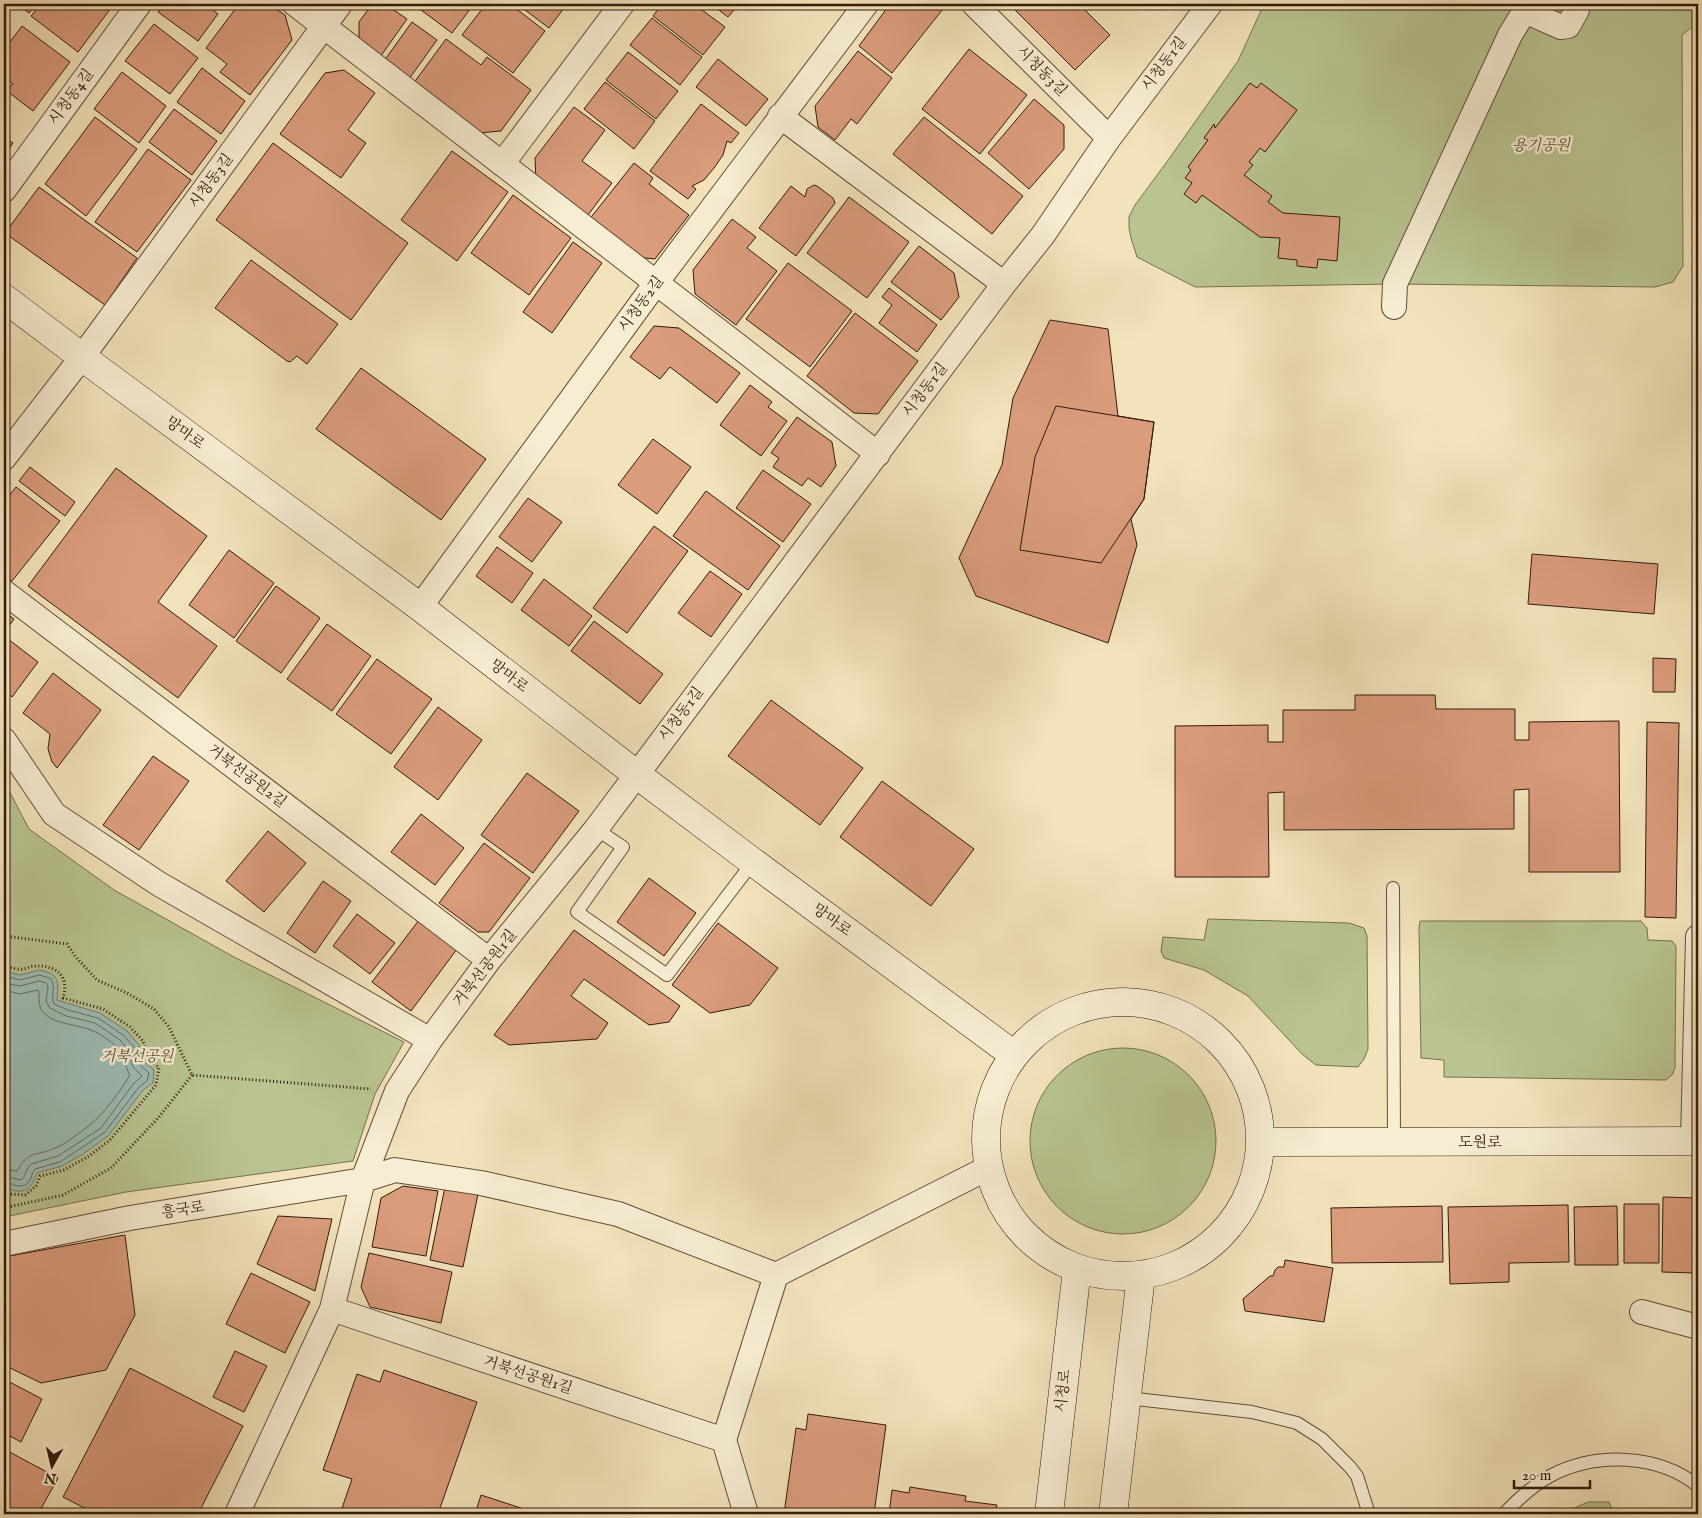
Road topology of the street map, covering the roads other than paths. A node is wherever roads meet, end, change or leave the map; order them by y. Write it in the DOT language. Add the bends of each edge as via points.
graph roads {
  1 [pos="139,4"];
  2 [pos="295,4"];
  3 [pos="340,4"];
  4 [pos="622,4"];
  5 [pos="866,4"];
  6 [pos="974,4"];
  7 [pos="1210,4"];
  8 [pos="1578,4"];
  9 [pos="1527,8"];
  10 [pos="324,27"];
  11 [pos="780,116"];
  12 [pos="1109,138"];
  13 [pos="502,164"];
  14 [pos="4,190"];
  15 [pos="656,283"];
  16 [pos="1004,284"];
  17 [pos="4,298"];
  18 [pos="1394,307"];
  19 [pos="82,358"];
  20 [pos="878,454"];
  21 [pos="4,458"];
  22 [pos="4,592"];
  23 [pos="420,607"];
  24 [pos="4,740"];
  25 [pos="636,774"];
  26 [pos="596,829"];
  27 [pos="753,862"];
  28 [pos="1393,888"];
  29 [pos="1698,937"];
  30 [pos="490,960"];
  31 [pos="1698,979"];
  32 [pos="430,1040"];
  33 [pos="1014,1054"];
  34 [pos="1696,1141"];
  35 [pos="1262,1142"];
  36 [pos="1394,1142"];
  37 [pos="988,1168"];
  38 [pos="363,1180"];
  39 [pos="4,1244"];
  40 [pos="1077,1269"];
  41 [pos="776,1275"];
  42 [pos="1141,1276"];
  43 [pos="332,1309"];
  44 [pos="1642,1312"];
  45 [pos="1698,1327"];
  46 [pos="1127,1398"];
  47 [pos="724,1440"];
  48 [pos="1698,1486"];
  49 [pos="237,1514"];
  50 [pos="746,1514"];
  51 [pos="1049,1514"];
  52 [pos="1113,1514"];
  53 [pos="1369,1514"];
  54 [pos="1504,1514"];
  1 -- 14 [label="street, 시청동4길"];
  2 -- 10 [label="street"];
  3 -- 10 [label="street, 시청동3길"];
  4 -- 13 [label="street"];
  5 -- 11 [label="street, 시청동2길"];
  6 -- 12 [label="street, 시청동3길"];
  7 -- 12 [label="street, 시청동1길"];
  8 -- 9 [label="street" via="1568,26 1561,26"];
  9 -- 18 [label="street" via="1510,35 1395,284"];
  10 -- 13 [label="street"];
  10 -- 19 [label="street, 시청동3길"];
  11 -- 15 [label="street, 시청동2길"];
  11 -- 16 [label="street"];
  12 -- 16 [label="street, 시청동1길" via="1043,235"];
  13 -- 15 [label="street"];
  15 -- 20 [label="street"];
  15 -- 23 [label="street, 시청동2길"];
  16 -- 20 [label="street, 시청동1길"];
  17 -- 19 [label="street, 망마로"];
  19 -- 21 [label="street"];
  19 -- 23 [label="street, 망마로"];
  20 -- 25 [label="street, 시청동1길"];
  22 -- 30 [label="street, 거북선공원2길"];
  23 -- 25 [label="street, 망마로"];
  24 -- 32 [label="street" via="54,814 159,884"];
  25 -- 26 [label="street, 거북선공원1길"];
  25 -- 27 [label="street, 망마로"];
  26 -- 27 [label="lane" via="622,847 577,912 667,976"];
  26 -- 30 [label="street, 거북선공원1길"];
  27 -- 33 [label="street, 망마로"];
  28 -- 36 [label="lane"];
  29 -- 31 [label="street"];
  30 -- 32 [label="street, 거북선공원1길"];
  31 -- 34 [label="street"];
  32 -- 38 [label="street, 거북선공원1길" via="397,1091"];
  33 -- 35 [label="street" via="1047,1023 1089,1005 1135,1001 1169,1009 1200,1024 1226,1047 1246,1075 1258,1108"];
  33 -- 37 [label="street" via="999,1078 989,1105 985,1133"];
  34 -- 36 [label="street, 도원로"];
  35 -- 36 [label="street, 도원로"];
  35 -- 42 [label="street" via="1257,1174 1245,1205 1226,1231 1202,1252 1172,1268"];
  37 -- 40 [label="street" via="1000,1200 1019,1230 1046,1253"];
  37 -- 41 [label="street"];
  38 -- 39 [label="street, 흥국로" via="130,1218"];
  38 -- 41 [label="street" via="395,1170 481,1183 608,1212"];
  38 -- 43 [label="street, 거북선공원1길"];
  40 -- 42 [label="street" via="1108,1276"];
  40 -- 51 [label="street, 시청로"];
  41 -- 47 [label="street"];
  42 -- 46 [label="street"];
  43 -- 47 [label="street, 거북선공원1길"];
  43 -- 49 [label="street, 거북선공원1길"];
  44 -- 45 [label="street"];
  46 -- 52 [label="street"];
  46 -- 53 [label="lane" via="1252,1412 1297,1423 1322,1439 1350,1466 1357,1476"];
  47 -- 50 [label="street"];
  48 -- 54 [label="lane" via="1685,1476 1656,1464 1600,1461 1576,1465 1550,1476 1523,1494"];
}
